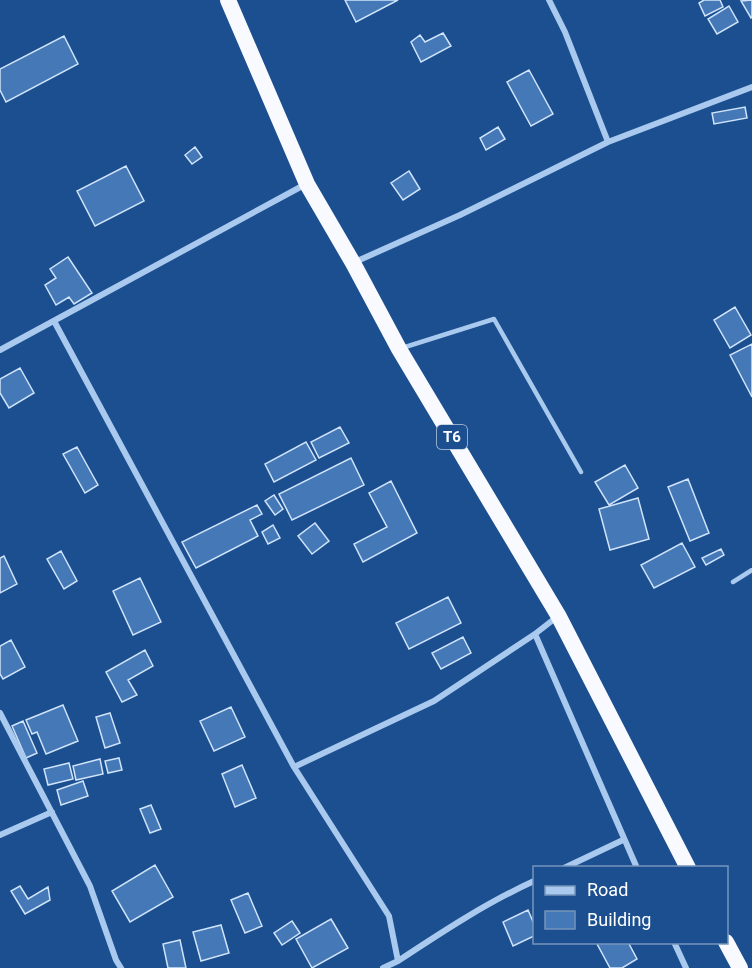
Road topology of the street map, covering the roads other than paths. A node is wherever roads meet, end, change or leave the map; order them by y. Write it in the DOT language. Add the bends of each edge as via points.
graph roads {
  1 [pos="228,0"];
  2 [pos="549,0"];
  3 [pos="752,87"];
  4 [pos="608,142"];
  5 [pos="307,184"];
  6 [pos="353,263"];
  7 [pos="54,321"];
  8 [pos="399,349"];
  9 [pos="0,350"];
  10 [pos="581,472"];
  11 [pos="752,570"];
  12 [pos="733,582"];
  13 [pos="558,615"];
  14 [pos="535,634"];
  15 [pos="0,712"];
  16 [pos="294,767"];
  17 [pos="52,812"];
  18 [pos="0,835"];
  19 [pos="623,840"];
  20 [pos="566,866"];
  21 [pos="636,866"];
  22 [pos="687,866"];
  23 [pos="533,882"];
  24 [pos="675,944"];
  25 [pos="727,944"];
  26 [pos="398,961"];
  27 [pos="121,968"];
  28 [pos="383,968"];
  29 [pos="686,968"];
  30 [pos="740,968"];
  1 -- 5 [label="highway, T6"];
  2 -- 4 [label="street"];
  3 -- 4 [label="street"];
  4 -- 6 [label="street"];
  5 -- 6 [label="highway, T6"];
  5 -- 7 [label="street"];
  6 -- 8 [label="highway, T6"];
  7 -- 9 [label="street"];
  7 -- 16 [label="street"];
  8 -- 10 [label="lane" via="494,318"];
  8 -- 13 [label="highway, T6"];
  11 -- 12 [label="lane"];
  13 -- 14 [label="street"];
  13 -- 22 [label="highway, T6"];
  14 -- 16 [label="street" via="434,701"];
  14 -- 19 [label="street"];
  15 -- 17 [label="street"];
  16 -- 26 [label="street" via="389,916"];
  17 -- 18 [label="street"];
  17 -- 27 [label="street" via="90,886"];
  19 -- 20 [label="street"];
  19 -- 21 [label="street"];
  23 -- 26 [label="street" via="466,917"];
  24 -- 29 [label="street"];
  25 -- 30 [label="highway"];
  26 -- 28 [label="street"];
}
